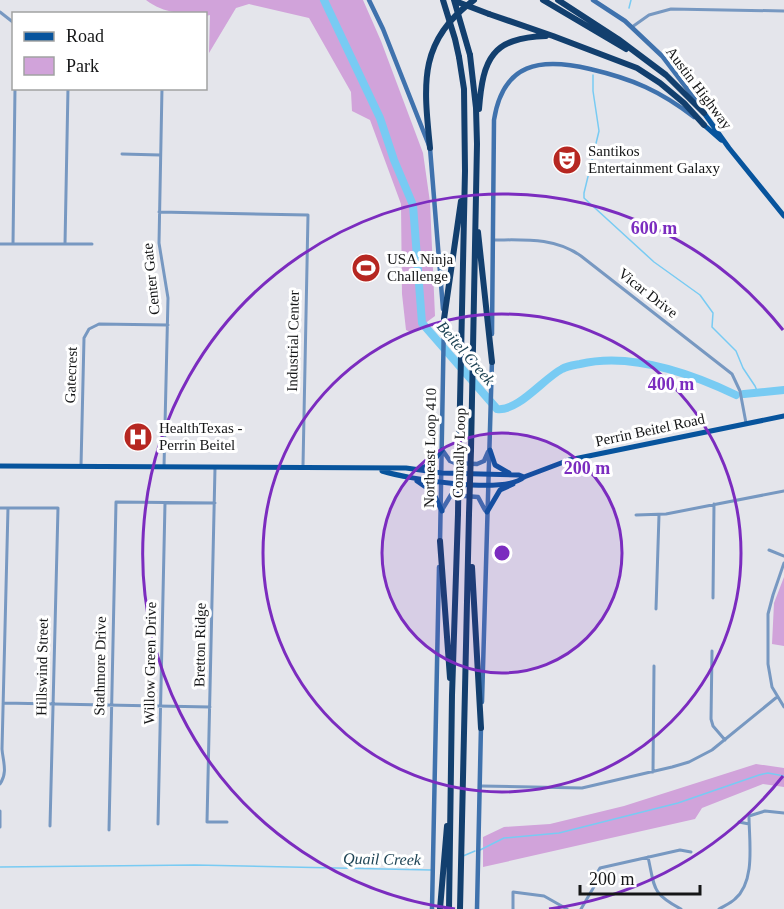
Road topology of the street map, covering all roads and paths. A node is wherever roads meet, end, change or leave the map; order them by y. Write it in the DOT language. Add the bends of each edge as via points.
graph roads {
  1 [pos="369,0"];
  2 [pos="443,0"];
  3 [pos="453,0"];
  4 [pos="474,0"];
  5 [pos="543,0"];
  6 [pos="558,0"];
  7 [pos="593,0"];
  8 [pos="784,11"];
  9 [pos="0,12"];
  10 [pos="12,21"];
  11 [pos="631,27"];
  12 [pos="553,36"];
  13 [pos="632,51"];
  14 [pos="15,90"];
  15 [pos="68,90"];
  16 [pos="162,90"];
  17 [pos="704,113"];
  18 [pos="704,125"];
  19 [pos="477,144"];
  20 [pos="430,148"];
  21 [pos="729,148"];
  22 [pos="122,154"];
  23 [pos="160,155"];
  24 [pos="465,171"];
  25 [pos="475,198"];
  26 [pos="159,212"];
  27 [pos="784,216"];
  28 [pos="493,240"];
  29 [pos="0,244"];
  30 [pos="13,244"];
  31 [pos="65,244"];
  32 [pos="92,244"];
  33 [pos="444,319"];
  34 [pos="168,325"];
  35 [pos="492,362"];
  36 [pos="784,416"];
  37 [pos="746,423"];
  38 [pos="442,450"];
  39 [pos="490,450"];
  40 [pos="0,466"];
  41 [pos="81,466"];
  42 [pos="164,467"];
  43 [pos="303,467"];
  44 [pos="215,468"];
  45 [pos="377,469"];
  46 [pos="418,469"];
  47 [pos="442,473"];
  48 [pos="488,475"];
  49 [pos="521,478"];
  50 [pos="413,479"];
  51 [pos="441,483"];
  52 [pos="488,484"];
  53 [pos="784,491"];
  54 [pos="165,503"];
  55 [pos="215,503"];
  56 [pos="714,504"];
  57 [pos="0,508"];
  58 [pos="8,508"];
  59 [pos="441,511"];
  60 [pos="486,513"];
  61 [pos="469,514"];
  62 [pos="658,514"];
  63 [pos="636,515"];
  64 [pos="440,541"];
  65 [pos="769,550"];
  66 [pos="784,555"];
  67 [pos="0,561"];
  68 [pos="7,561"];
  69 [pos="784,563"];
  70 [pos="713,598"];
  71 [pos="656,609"];
  72 [pos="0,614"];
  73 [pos="6,614"];
  74 [pos="712,651"];
  75 [pos="654,666"];
  76 [pos="452,695"];
  77 [pos="777,697"];
  78 [pos="3,703"];
  79 [pos="53,704"];
  80 [pos="111,705"];
  81 [pos="161,706"];
  82 [pos="210,707"];
  83 [pos="784,707"];
  84 [pos="481,728"];
  85 [pos="725,740"];
  86 [pos="653,772"];
  87 [pos="0,784"];
  88 [pos="481,786"];
  89 [pos="0,810"];
  90 [pos="784,813"];
  91 [pos="226,822"];
  92 [pos="739,822"];
  93 [pos="158,824"];
  94 [pos="749,824"];
  95 [pos="50,826"];
  96 [pos="0,827"];
  97 [pos="109,830"];
  98 [pos="691,852"];
  99 [pos="648,857"];
  100 [pos="446,884"];
  101 [pos="432,909"];
  102 [pos="440,909"];
  103 [pos="449,909"];
  104 [pos="460,909"];
  105 [pos="477,909"];
  106 [pos="513,909"];
  107 [pos="567,909"];
  108 [pos="581,909"];
  109 [pos="681,909"];
  110 [pos="719,909"];
  1 -- 20 [label="main road, Northeast Loop 410"];
  2 -- 24 [label="highway, Connally Loop, bridge" via="464,88"];
  3 -- 12 [label="highway, bridge"];
  3 -- 19 [label="highway, Connally Loop, bridge" via="470,55"];
  4 -- 20 [label="highway" via="442,30 430,52 425,87"];
  5 -- 13 [label="highway"];
  6 -- 13 [label="highway"];
  7 -- 11 [label="main road, Austin Highway"];
  8 -- 11 [label="street" via="671,9 649,15"];
  9 -- 10 [label="street"];
  11 -- 17 [label="main road, Austin Highway" via="662,56"];
  12 -- 18 [label="highway" via="637,68 676,96"];
  12 -- 19 [label="highway" via="518,38 490,57 483,76"];
  13 -- 17 [label="highway" via="666,75"];
  14 -- 30 [label="street"];
  15 -- 31 [label="street"];
  16 -- 23 [label="street, Center Gate"];
  17 -- 21 [label="main road, Austin Highway"];
  18 -- 21 [label="main road, Austin Highway"];
  18 -- 28 [label="main road, Austin Highway" via="659,92 581,66 540,63 516,75 506,84 494,120"];
  19 -- 25 [label="highway, Connally Loop"];
  20 -- 33 [label="main road, Northeast Loop 410"];
  21 -- 27 [label="main road, Austin Highway"];
  22 -- 23 [label="street"];
  23 -- 26 [label="street, Center Gate"];
  24 -- 33 [label="highway"];
  24 -- 76 [label="highway, Connally Loop, bridge"];
  25 -- 35 [label="highway"];
  25 -- 61 [label="highway, Connally Loop, bridge"];
  26 -- 34 [label="street, Center Gate" via="159,250 167,282"];
  26 -- 43 [label="street, Industrial Center" via="308,215"];
  28 -- 35 [label="main road"];
  28 -- 37 [label="street, Vicar Drive" via="551,242 581,256 732,374 740,391"];
  29 -- 30 [label="street"];
  30 -- 31 [label="street"];
  31 -- 32 [label="street"];
  33 -- 38 [label="main road, Northeast Loop 410"];
  34 -- 41 [label="street, Gatecrest" via="99,324 86,333"];
  34 -- 42 [label="street, Center Gate"];
  35 -- 39 [label="main road"];
  36 -- 37 [label="main road, Perrin Beitel Road"];
  37 -- 49 [label="main road, Perrin Beitel Road" via="568,460"];
  38 -- 39 [label="main road" via="455,464 477,464 484,461"];
  38 -- 46 [label="main road" via="431,464"];
  38 -- 47 [label="main road, Northeast Loop 410"];
  39 -- 48 [label="main road"];
  39 -- 49 [label="main road" via="495,465"];
  40 -- 41 [label="main road, Perrin Beitel Road"];
  41 -- 42 [label="main road, Perrin Beitel Road"];
  42 -- 44 [label="main road, Perrin Beitel Road"];
  43 -- 44 [label="main road, Perrin Beitel Road"];
  43 -- 45 [label="main road, Perrin Beitel Road"];
  44 -- 55 [label="street, Bretton Ridge"];
  45 -- 46 [label="main road, Perrin Beitel Road"];
  45 -- 50 [label="main road, Perrin Beitel Road"];
  46 -- 47 [label="main road, Perrin Beitel Road"];
  47 -- 48 [label="main road, Perrin Beitel Road"];
  47 -- 51 [label="main road, Northeast Loop 410"];
  48 -- 49 [label="main road, Perrin Beitel Road"];
  48 -- 52 [label="main road"];
  49 -- 52 [label="main road, Perrin Beitel Road"];
  49 -- 60 [label="main road" via="500,490"];
  50 -- 51 [label="main road, Perrin Beitel Road"];
  50 -- 59 [label="main road" via="433,492"];
  51 -- 52 [label="main road, Perrin Beitel Road"];
  51 -- 59 [label="main road, Northeast Loop 410"];
  52 -- 60 [label="main road"];
  53 -- 56 [label="street"];
  54 -- 55 [label="street"];
  54 -- 80 [label="street, Stathmore Drive" via="116,502"];
  54 -- 81 [label="street, Willow Green Drive"];
  55 -- 82 [label="street, Bretton Ridge"];
  56 -- 62 [label="street"];
  56 -- 70 [label="street"];
  57 -- 58 [label="street"];
  58 -- 68 [label="street"];
  58 -- 79 [label="street, Hillswind Street" via="58,508"];
  59 -- 60 [label="main road" via="450,495 473,495"];
  59 -- 64 [label="main road, Northeast Loop 410"];
  60 -- 84 [label="main road"];
  61 -- 84 [label="highway"];
  61 -- 104 [label="highway, Connally Loop"];
  62 -- 63 [label="street"];
  62 -- 71 [label="street"];
  64 -- 76 [label="highway"];
  64 -- 101 [label="main road, Northeast Loop 410"];
  65 -- 66 [label="street"];
  67 -- 68 [label="street"];
  68 -- 73 [label="street"];
  69 -- 77 [label="street" via="768,614 768,672"];
  72 -- 73 [label="street"];
  73 -- 78 [label="street"];
  74 -- 85 [label="street" via="711,719"];
  75 -- 86 [label="street"];
  76 -- 100 [label="highway, Connally Loop"];
  77 -- 83 [label="street"];
  77 -- 85 [label="street"];
  78 -- 79 [label="street"];
  78 -- 87 [label="street" via="5,773"];
  79 -- 80 [label="street"];
  79 -- 95 [label="street, Hillswind Street"];
  80 -- 81 [label="street"];
  80 -- 97 [label="street, Stathmore Drive"];
  81 -- 82 [label="street"];
  81 -- 93 [label="street, Willow Green Drive"];
  82 -- 91 [label="street, Bretton Ridge" via="207,822"];
  84 -- 88 [label="main road"];
  85 -- 86 [label="street" via="689,762"];
  86 -- 88 [label="street" via="584,788"];
  88 -- 105 [label="main road"];
  89 -- 96 [label="street"];
  90 -- 94 [label="street" via="761,812 749,816"];
  92 -- 94 [label="street"];
  94 -- 110 [label="street" via="746,879 735,900"];
  98 -- 99 [label="street" via="680,849"];
  99 -- 108 [label="street" via="600,868"];
  99 -- 109 [label="street" via="657,894"];
  100 -- 102 [label="highway"];
  100 -- 103 [label="highway, Connally Loop"];
  106 -- 107 [label="street" via="513,892 544,896"];
}
